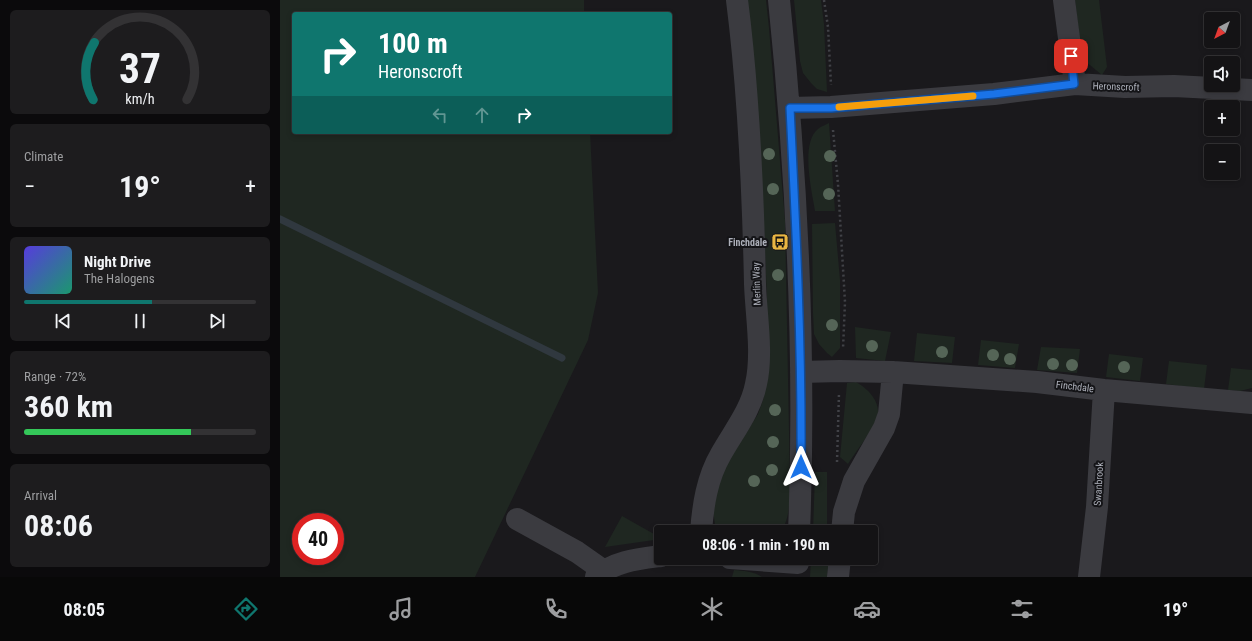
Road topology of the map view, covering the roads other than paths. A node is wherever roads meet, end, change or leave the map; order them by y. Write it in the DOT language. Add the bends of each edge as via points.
graph roads {
  1 [pos="737,0"];
  2 [pos="780,0"];
  3 [pos="1064,0"];
  4 [pos="1074,84"];
  5 [pos="1252,90"];
  6 [pos="790,108"];
  7 [pos="801,372"];
  8 [pos="893,372"];
  9 [pos="1104,390"];
  10 [pos="1252,403"];
  11 [pos="517,519"];
  12 [pos="702,525"];
  13 [pos="799,525"];
  14 [pos="843,525"];
  15 [pos="654,557"];
  16 [pos="839,565"];
  17 [pos="600,574"];
  18 [pos="838,577"];
  19 [pos="1089,577"];
  1 -- 12 [label="street, Merlin Way" via="744,52 753,185 759,352 757,384 748,407 720,454 709,480"];
  2 -- 6 [label="street"];
  3 -- 4 [label="street"];
  4 -- 5 [label="street, Heronscroft"];
  4 -- 6 [label="street, Heronscroft" via="994,94 831,108"];
  6 -- 7 [label="street"];
  7 -- 8 [label="street, Finchdale"];
  7 -- 13 [label="street"];
  8 -- 9 [label="street, Finchdale" via="1037,382"];
  8 -- 14 [label="street" via="889,414 884,428 854,481"];
  9 -- 10 [label="street, Finchdale"];
  9 -- 19 [label="street, Swanbrook" via="1097,507"];
  11 -- 17 [label="street" via="577,552"];
  15 -- 17 [label="street" via="631,560"];
  16 -- 18 [label="street"];
}
